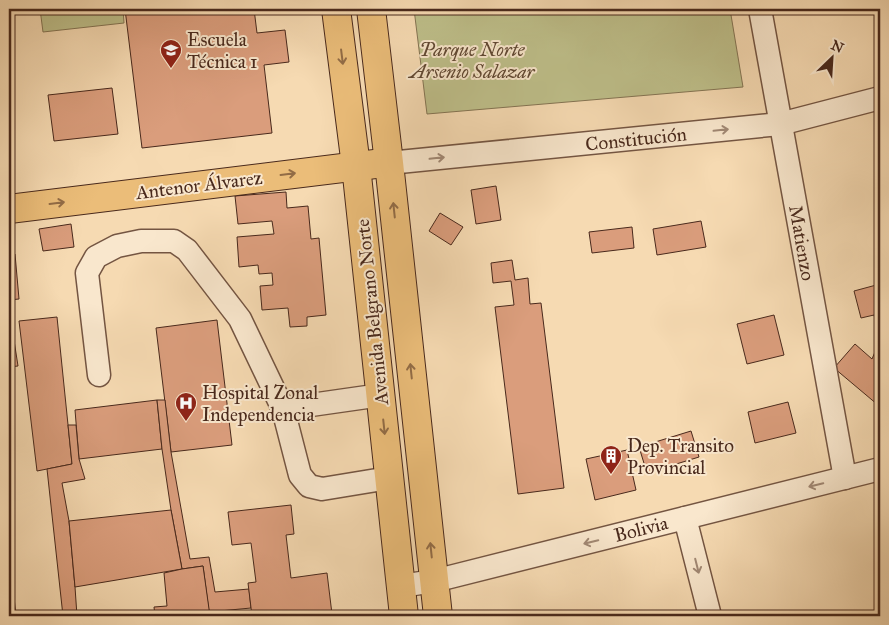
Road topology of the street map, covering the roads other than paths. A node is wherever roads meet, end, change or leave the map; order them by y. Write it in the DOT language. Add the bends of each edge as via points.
graph roads {
  1 [pos="336,9"];
  2 [pos="371,9"];
  3 [pos="760,9"];
  4 [pos="880,98"];
  5 [pos="780,124"];
  6 [pos="389,163"];
  7 [pos="356,166"];
  8 [pos="9,209"];
  9 [pos="99,375"];
  10 [pos="380,395"];
  11 [pos="283,409"];
  12 [pos="880,469"];
  13 [pos="389,478"];
  14 [pos="845,478"];
  15 [pos="685,518"];
  16 [pos="434,581"];
  17 [pos="401,586"];
  18 [pos="404,616"];
  19 [pos="438,616"];
  20 [pos="710,616"];
  1 -- 7 [label="main road, Avenida Belgrano Norte, one-way"];
  2 -- 6 [label="main road, Avenida Belgrano Norte"];
  3 -- 5 [label="street, Matienzo"];
  4 -- 5 [label="street, Constitución"];
  6 -- 5 [label="street, Constitución, one-way"];
  5 -- 14 [label="street, Matienzo"];
  6 -- 7 [label="main road, Antenor Álvarez"];
  16 -- 6 [label="main road, Avenida Belgrano Norte, one-way"];
  8 -- 7 [label="main road, Antenor Álvarez, one-way"];
  7 -- 10 [label="main road, Avenida Belgrano Norte"];
  9 -- 11 [label="street" via="87,273 96,257 117,246 141,240 174,241 187,250 240,320"];
  10 -- 11 [label="street"];
  10 -- 13 [label="main road, Avenida Belgrano Norte, one-way"];
  11 -- 13 [label="street" via="300,475 309,486 322,489"];
  12 -- 14 [label="street, Bolivia"];
  13 -- 17 [label="main road, Avenida Belgrano Norte"];
  14 -- 15 [label="street, Bolivia, one-way"];
  15 -- 16 [label="street, Bolivia, one-way"];
  15 -- 20 [label="street, one-way"];
  16 -- 17 [label="street, Bolivia"];
  16 -- 19 [label="main road, Avenida Belgrano Norte"];
  17 -- 18 [label="main road, Avenida Belgrano Norte"];
}
